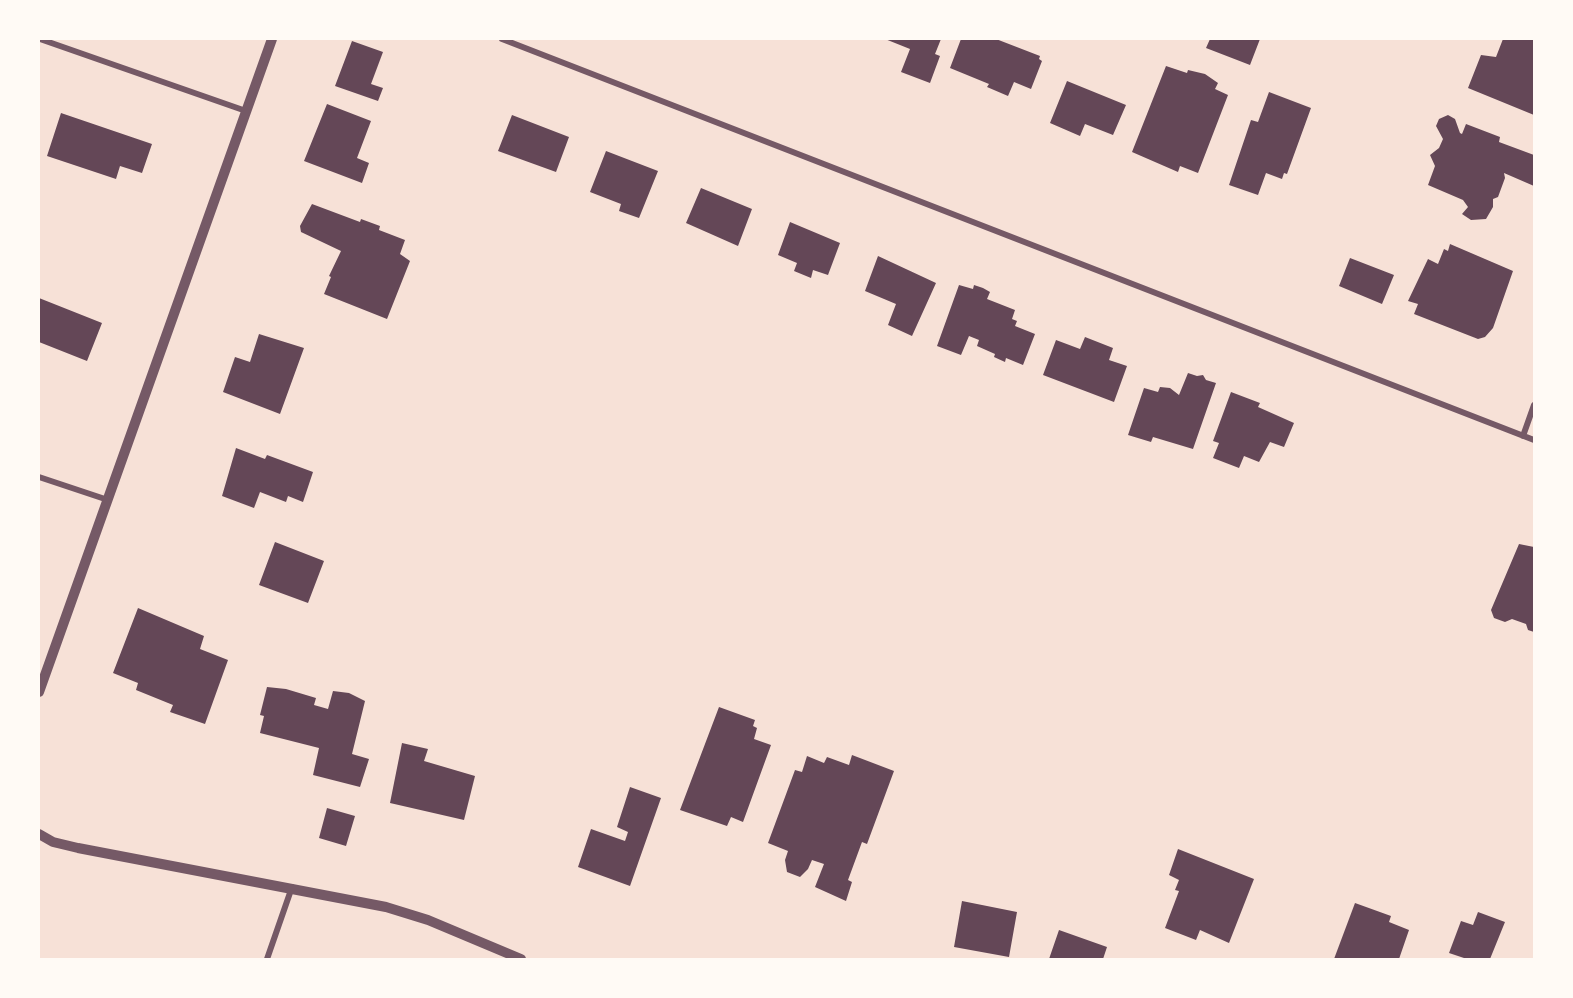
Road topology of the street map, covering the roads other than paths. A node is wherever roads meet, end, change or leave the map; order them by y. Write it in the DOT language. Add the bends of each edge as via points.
graph roads {
  1 [pos="40,39"];
  2 [pos="272,39"];
  3 [pos="502,39"];
  4 [pos="246,111"];
  5 [pos="1534,405"];
  6 [pos="1523,436"];
  7 [pos="1534,440"];
  8 [pos="39,477"];
  9 [pos="108,500"];
  10 [pos="39,692"];
  11 [pos="39,834"];
  12 [pos="292,887"];
  13 [pos="267,959"];
  14 [pos="521,959"];
  1 -- 4 [label="street"];
  2 -- 4 [label="street"];
  3 -- 6 [label="street"];
  4 -- 9 [label="street"];
  5 -- 6 [label="street"];
  6 -- 7 [label="street"];
  8 -- 9 [label="street"];
  9 -- 10 [label="street"];
  11 -- 12 [label="street" via="78,849"];
  12 -- 13 [label="street"];
  12 -- 14 [label="street" via="396,910"];
}
